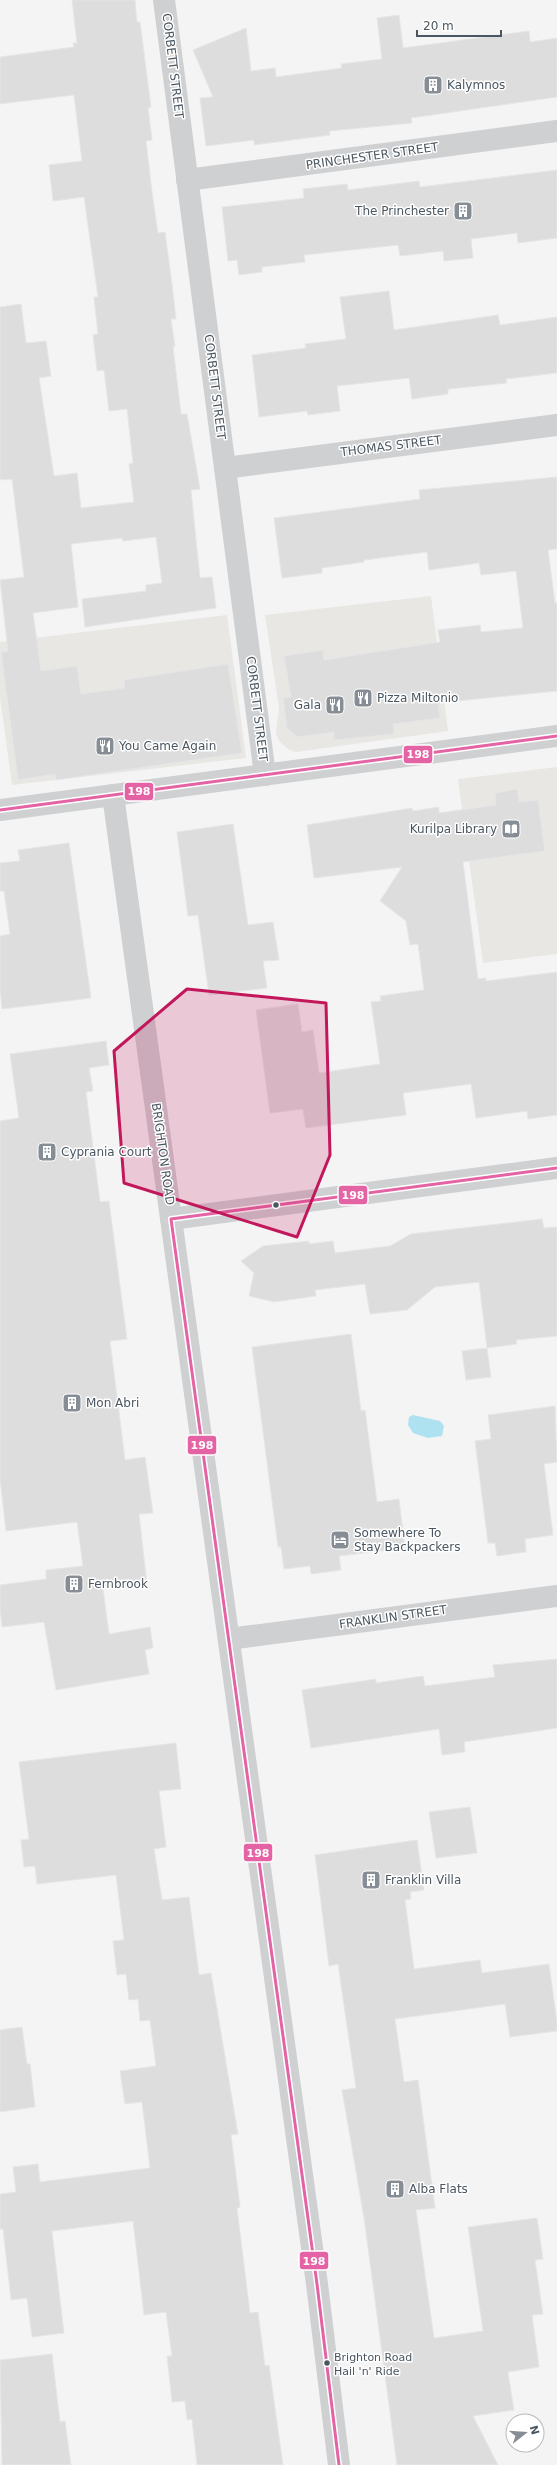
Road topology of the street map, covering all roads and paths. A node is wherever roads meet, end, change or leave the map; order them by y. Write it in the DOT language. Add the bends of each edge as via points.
graph roads {
  1 [pos="164,0"];
  2 [pos="557,131"];
  3 [pos="188,180"];
  4 [pos="557,425"];
  5 [pos="225,468"];
  6 [pos="557,736"];
  7 [pos="265,775"];
  8 [pos="113,795"];
  9 [pos="0,810"];
  10 [pos="557,1168"];
  11 [pos="171,1219"];
  12 [pos="557,1596"];
  13 [pos="228,1640"];
  14 [pos="339,2465"];
  1 -- 3 [label="street, CORBETT STREET"];
  2 -- 3 [label="street, PRINCHESTER STREET"];
  3 -- 5 [label="street, CORBETT STREET"];
  4 -- 5 [label="street, THOMAS STREET"];
  5 -- 7 [label="street, CORBETT STREET"];
  6 -- 7 [label="street"];
  7 -- 8 [label="street"];
  8 -- 9 [label="street"];
  8 -- 11 [label="street, BRIGHTON ROAD"];
  10 -- 11 [label="street"];
  11 -- 13 [label="street, BRIGHTON ROAD"];
  12 -- 13 [label="street, FRANKLIN STREET"];
  13 -- 14 [label="street, BRIGHTON ROAD" via="317,2284"];
}
